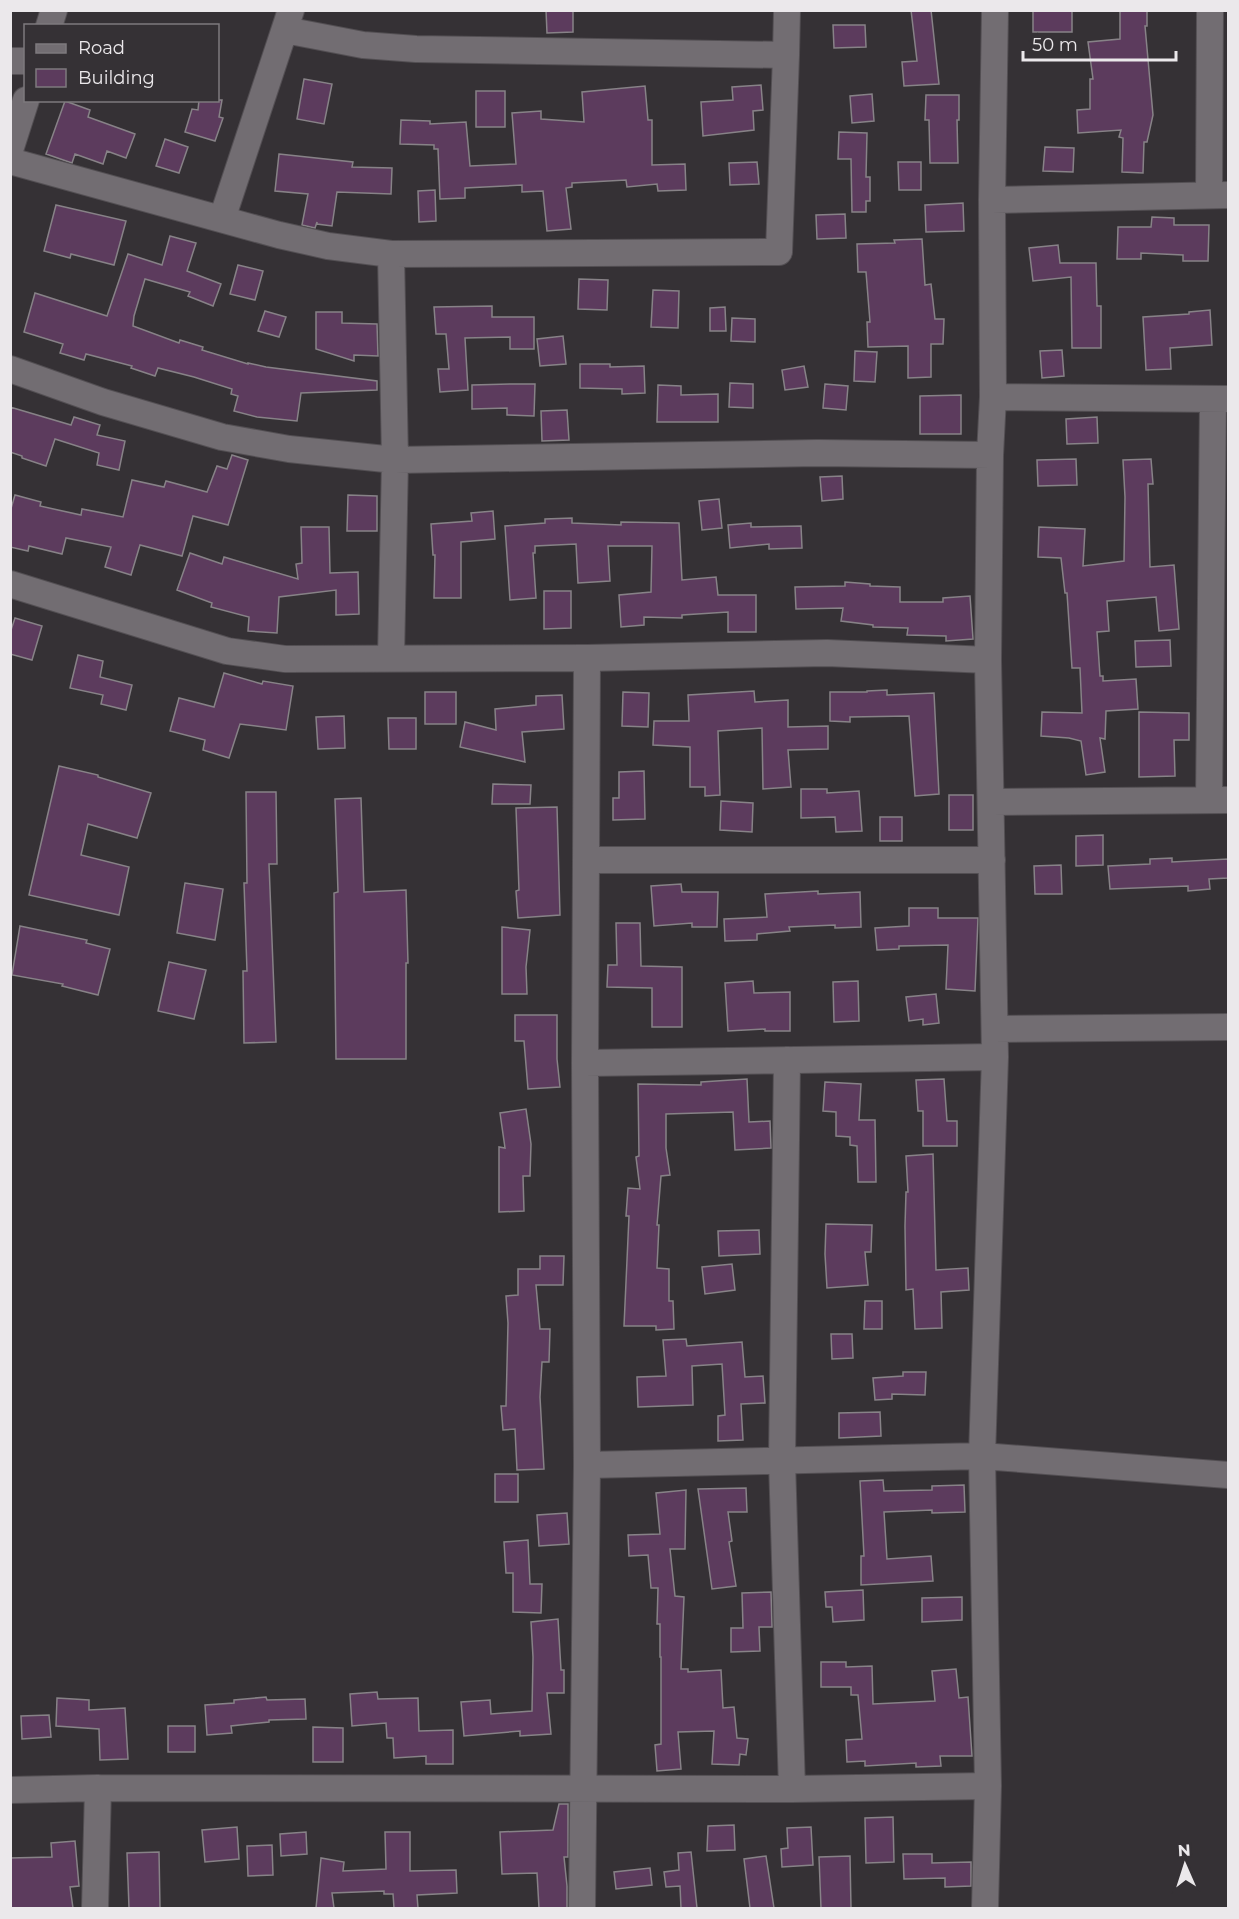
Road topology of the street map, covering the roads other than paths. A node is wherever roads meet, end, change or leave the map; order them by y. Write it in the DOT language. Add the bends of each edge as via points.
graph roads {
  1 [pos="787,10"];
  2 [pos="995,10"];
  3 [pos="1210,10"];
  4 [pos="288,20"];
  5 [pos="786,55"];
  6 [pos="25,102"];
  7 [pos="10,150"];
  8 [pos="10,161"];
  9 [pos="1219,195"];
  10 [pos="992,200"];
  11 [pos="222,219"];
  12 [pos="391,254"];
  13 [pos="10,369"];
  14 [pos="993,397"];
  15 [pos="1221,399"];
  16 [pos="990,455"];
  17 [pos="395,460"];
  18 [pos="10,584"];
  19 [pos="391,658"];
  20 [pos="587,658"];
  21 [pos="988,660"];
  22 [pos="1219,800"];
  23 [pos="992,802"];
  24 [pos="587,860"];
  25 [pos="992,860"];
  26 [pos="1228,1028"];
  27 [pos="995,1029"];
  28 [pos="995,1057"];
  29 [pos="787,1060"];
  30 [pos="585,1064"];
  31 [pos="982,1456"];
  32 [pos="782,1461"];
  33 [pos="587,1465"];
  34 [pos="1228,1475"];
  35 [pos="988,1786"];
  36 [pos="98,1788"];
  37 [pos="584,1789"];
  38 [pos="792,1789"];
  39 [pos="10,1790"];
  40 [pos="95,1908"];
  41 [pos="582,1908"];
  42 [pos="986,1908"];
  1 -- 5 [label="street"];
  2 -- 10 [label="street"];
  3 -- 9 [label="street"];
  4 -- 5 [label="street" via="363,45 416,49"];
  4 -- 11 [label="street"];
  5 -- 12 [label="street" via="779,252"];
  6 -- 7 [label="street"];
  8 -- 11 [label="street"];
  9 -- 10 [label="street"];
  10 -- 14 [label="street"];
  11 -- 12 [label="street" via="328,246"];
  12 -- 17 [label="street"];
  13 -- 17 [label="street" via="103,402 222,437"];
  14 -- 15 [label="street"];
  14 -- 16 [label="street"];
  15 -- 22 [label="street"];
  16 -- 17 [label="street" via="817,453"];
  16 -- 21 [label="street"];
  17 -- 19 [label="street"];
  18 -- 19 [label="street" via="227,651 285,659"];
  19 -- 20 [label="street"];
  20 -- 21 [label="street" via="827,654"];
  20 -- 24 [label="street"];
  21 -- 23 [label="street"];
  22 -- 23 [label="street"];
  23 -- 25 [label="street"];
  24 -- 25 [label="street"];
  24 -- 30 [label="street"];
  25 -- 27 [label="street"];
  26 -- 27 [label="street"];
  27 -- 28 [label="street"];
  28 -- 29 [label="street"];
  28 -- 31 [label="street"];
  29 -- 30 [label="street"];
  29 -- 32 [label="street"];
  30 -- 33 [label="street"];
  31 -- 32 [label="street"];
  31 -- 34 [label="street"];
  31 -- 35 [label="street"];
  32 -- 33 [label="street"];
  32 -- 38 [label="street"];
  33 -- 37 [label="street"];
  35 -- 38 [label="street"];
  35 -- 42 [label="street"];
  36 -- 37 [label="street"];
  36 -- 39 [label="street"];
  36 -- 40 [label="street"];
  37 -- 38 [label="street"];
  37 -- 41 [label="street"];
}
